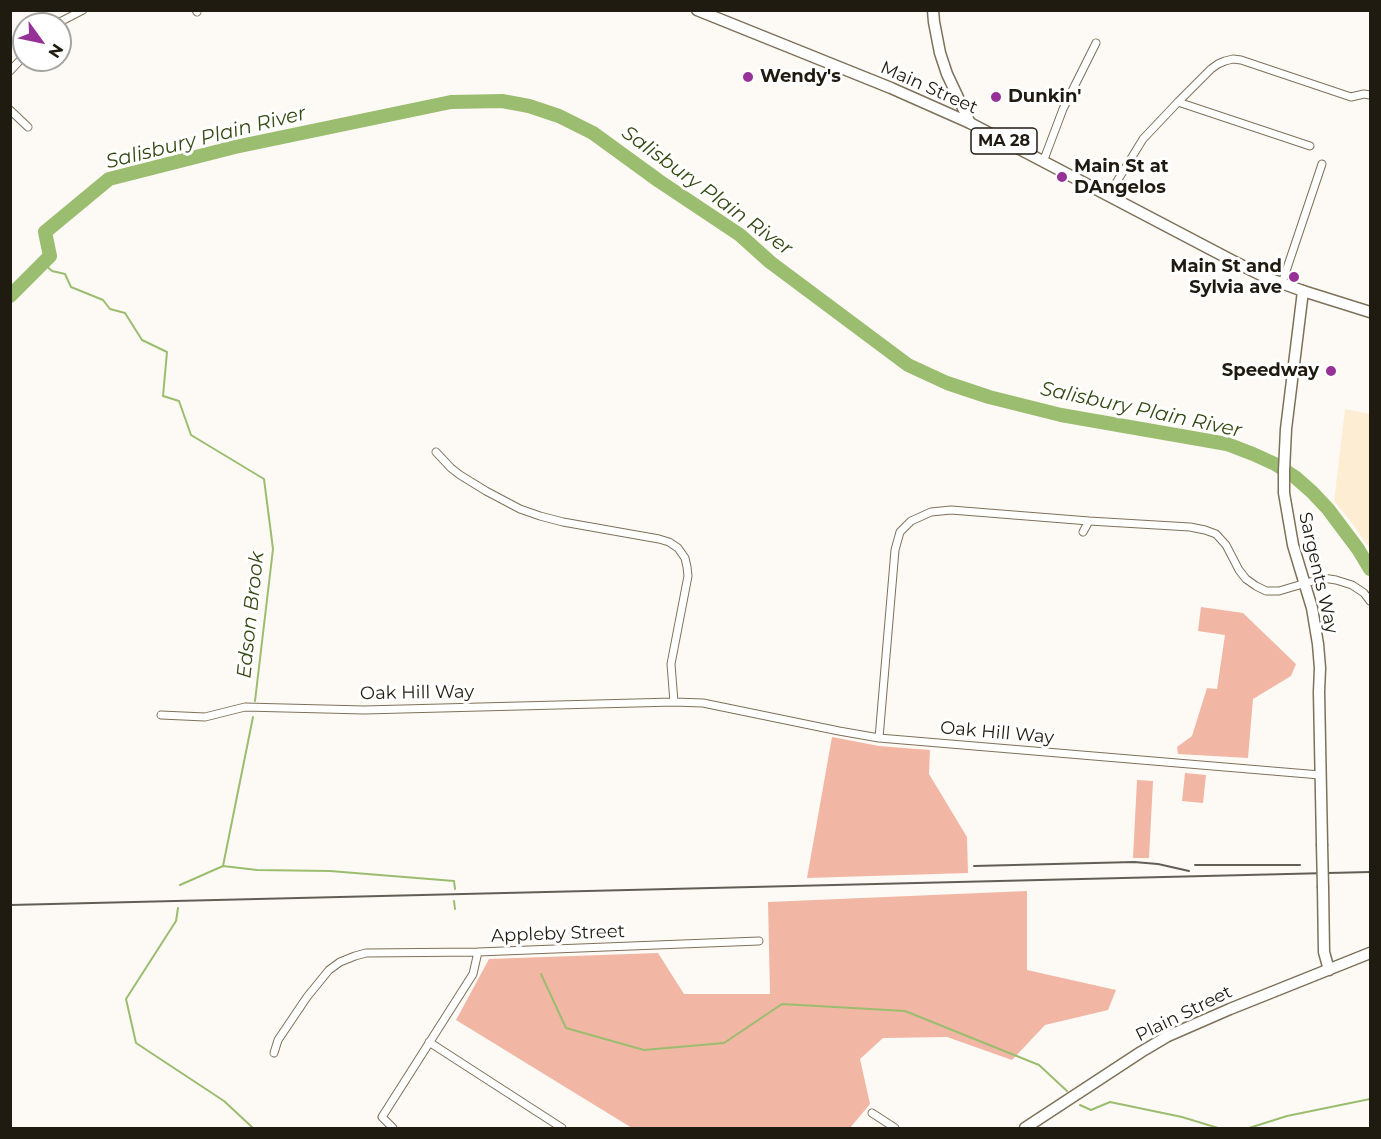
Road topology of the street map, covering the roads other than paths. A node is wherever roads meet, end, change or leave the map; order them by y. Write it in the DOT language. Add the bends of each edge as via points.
graph roads {
  1 [pos="697,10"];
  2 [pos="933,10"];
  3 [pos="1096,43"];
  4 [pos="955,93"];
  5 [pos="1371,95"];
  6 [pos="1178,102"];
  7 [pos="10,110"];
  8 [pos="950,114"];
  9 [pos="970,123"];
  10 [pos="28,127"];
  11 [pos="1310,146"];
  12 [pos="1043,162"];
  13 [pos="1322,164"];
  14 [pos="1108,196"];
  15 [pos="1282,283"];
  16 [pos="1303,291"];
  17 [pos="1371,312"];
  18 [pos="436,452"];
  19 [pos="1089,520"];
  20 [pos="1083,532"];
  21 [pos="1304,583"];
  22 [pos="1371,601"];
  23 [pos="674,702"];
  24 [pos="161,715"];
  25 [pos="879,738"];
  26 [pos="1320,775"];
  27 [pos="759,941"];
  28 [pos="478,952"];
  29 [pos="1371,953"];
  30 [pos="1329,970"];
  31 [pos="429,1042"];
  32 [pos="274,1053"];
  33 [pos="872,1113"];
  34 [pos="393,1128"];
  35 [pos="562,1128"];
  36 [pos="895,1128"];
  37 [pos="1025,1128"];
  1 -- 8 [label="main road, Main Street / MA 28"];
  2 -- 4 [label="main road" via="940,53"];
  3 -- 12 [label="street"];
  4 -- 8 [label="main road" via="956,103"];
  4 -- 9 [label="main road"];
  5 -- 6 [label="street" via="1351,97 1233,59 1218,63"];
  6 -- 11 [label="street"];
  6 -- 14 [label="street" via="1143,139"];
  7 -- 10 [label="street"];
  8 -- 9 [label="main road, Main Street / MA 28"];
  9 -- 12 [label="main road, Main Street / MA 28"];
  12 -- 14 [label="main road, Main Street / MA 28"];
  13 -- 15 [label="street"];
  14 -- 15 [label="main road, Main Street / MA 28"];
  15 -- 16 [label="main road, Main Street / MA 28"];
  16 -- 17 [label="main road, Main Street / MA 28"];
  16 -- 21 [label="main road, Sargents Way" via="1284,451 1284,493"];
  18 -- 23 [label="street" via="460,475 530,513 659,538 678,548 685,558 688,576 671,664"];
  19 -- 20 [label="street"];
  19 -- 21 [label="street" via="1205,530 1226,544 1239,570 1256,586 1279,591"];
  19 -- 25 [label="street" via="951,510 931,512 911,521 900,532 895,550"];
  21 -- 22 [label="street" via="1323,578 1336,580 1359,590"];
  21 -- 26 [label="main road, Sargents Way" via="1312,608 1320,668"];
  23 -- 24 [label="street, Oak Hill Way" via="364,710 245,707 205,717"];
  23 -- 25 [label="street, Oak Hill Way" via="704,703"];
  25 -- 26 [label="street, Oak Hill Way"];
  26 -- 30 [label="main road, Sargents Way, bridge" via="1324,952"];
  27 -- 28 [label="street, Appleby Street"];
  28 -- 31 [label="street, Appleby Street" via="473,974"];
  28 -- 32 [label="street" via="366,953 340,962 307,997 278,1040"];
  29 -- 30 [label="main road, Plain Street"];
  30 -- 37 [label="main road, Plain Street" via="1165,1038"];
  31 -- 34 [label="street, Appleby Street" via="382,1117"];
  31 -- 35 [label="street"];
  33 -- 36 [label="street"];
}
